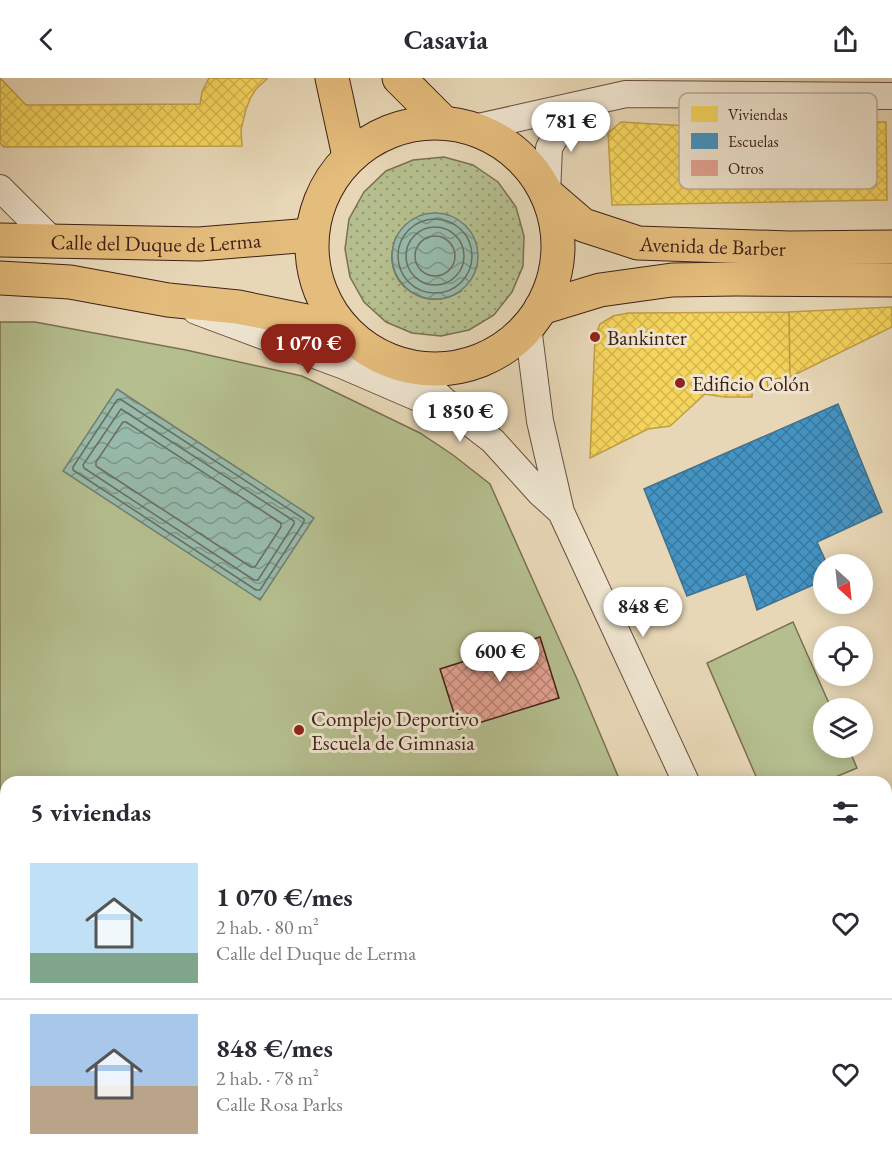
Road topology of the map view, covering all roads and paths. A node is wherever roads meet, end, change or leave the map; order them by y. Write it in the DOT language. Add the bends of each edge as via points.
graph roads {
  1 [pos="332,78"];
  2 [pos="399,78"];
  3 [pos="679,94"];
  4 [pos="877,96"];
  5 [pos="892,96"];
  6 [pos="573,106"];
  7 [pos="458,125"];
  8 [pos="349,156"];
  9 [pos="0,188"];
  10 [pos="547,194"];
  11 [pos="311,235"];
  12 [pos="0,240"];
  13 [pos="54,242"];
  14 [pos="892,247"];
  15 [pos="0,278"];
  16 [pos="892,280"];
  17 [pos="168,300"];
  18 [pos="535,318"];
  19 [pos="341,328"];
  20 [pos="408,367"];
  21 [pos="462,417"];
  22 [pos="561,512"];
  23 [pos="683,776"];
  1 -- 8 [label="main road"];
  2 -- 7 [label="main road"];
  3 -- 6 [label="street" via="626,94"];
  4 -- 5 [label="street"];
  6 -- 7 [label="street"];
  6 -- 10 [label="street" via="549,148"];
  7 -- 8 [label="main road" via="409,125 377,137"];
  7 -- 10 [label="main road" via="504,143 529,165"];
  8 -- 11 [label="main road" via="321,197"];
  9 -- 13 [label="street"];
  10 -- 14 [label="main road, Avenida de Barber" via="583,225 638,243"];
  10 -- 18 [label="main road" via="558,232 556,272"];
  11 -- 13 [label="main road, Calle del Duque de Lerma" via="199,244"];
  11 -- 19 [label="main road" via="316,285"];
  12 -- 13 [label="main road, Calle del Duque de Lerma"];
  15 -- 17 [label="main road, Calle del Duque de Lerma" via="70,282"];
  16 -- 18 [label="main road, Avenida de Barber" via="672,280 600,290"];
  17 -- 19 [label="main road, Calle del Duque de Lerma" via="238,307"];
  17 -- 21 [label="street, Calle del Duque de Lerma" via="345,366"];
  18 -- 20 [label="main road" via="503,349 473,363 441,370"];
  18 -- 22 [label="street" via="540,422"];
  19 -- 20 [label="main road" via="371,353"];
  20 -- 21 [label="street"];
  21 -- 22 [label="street" via="493,441"];
  22 -- 23 [label="street"];
}
